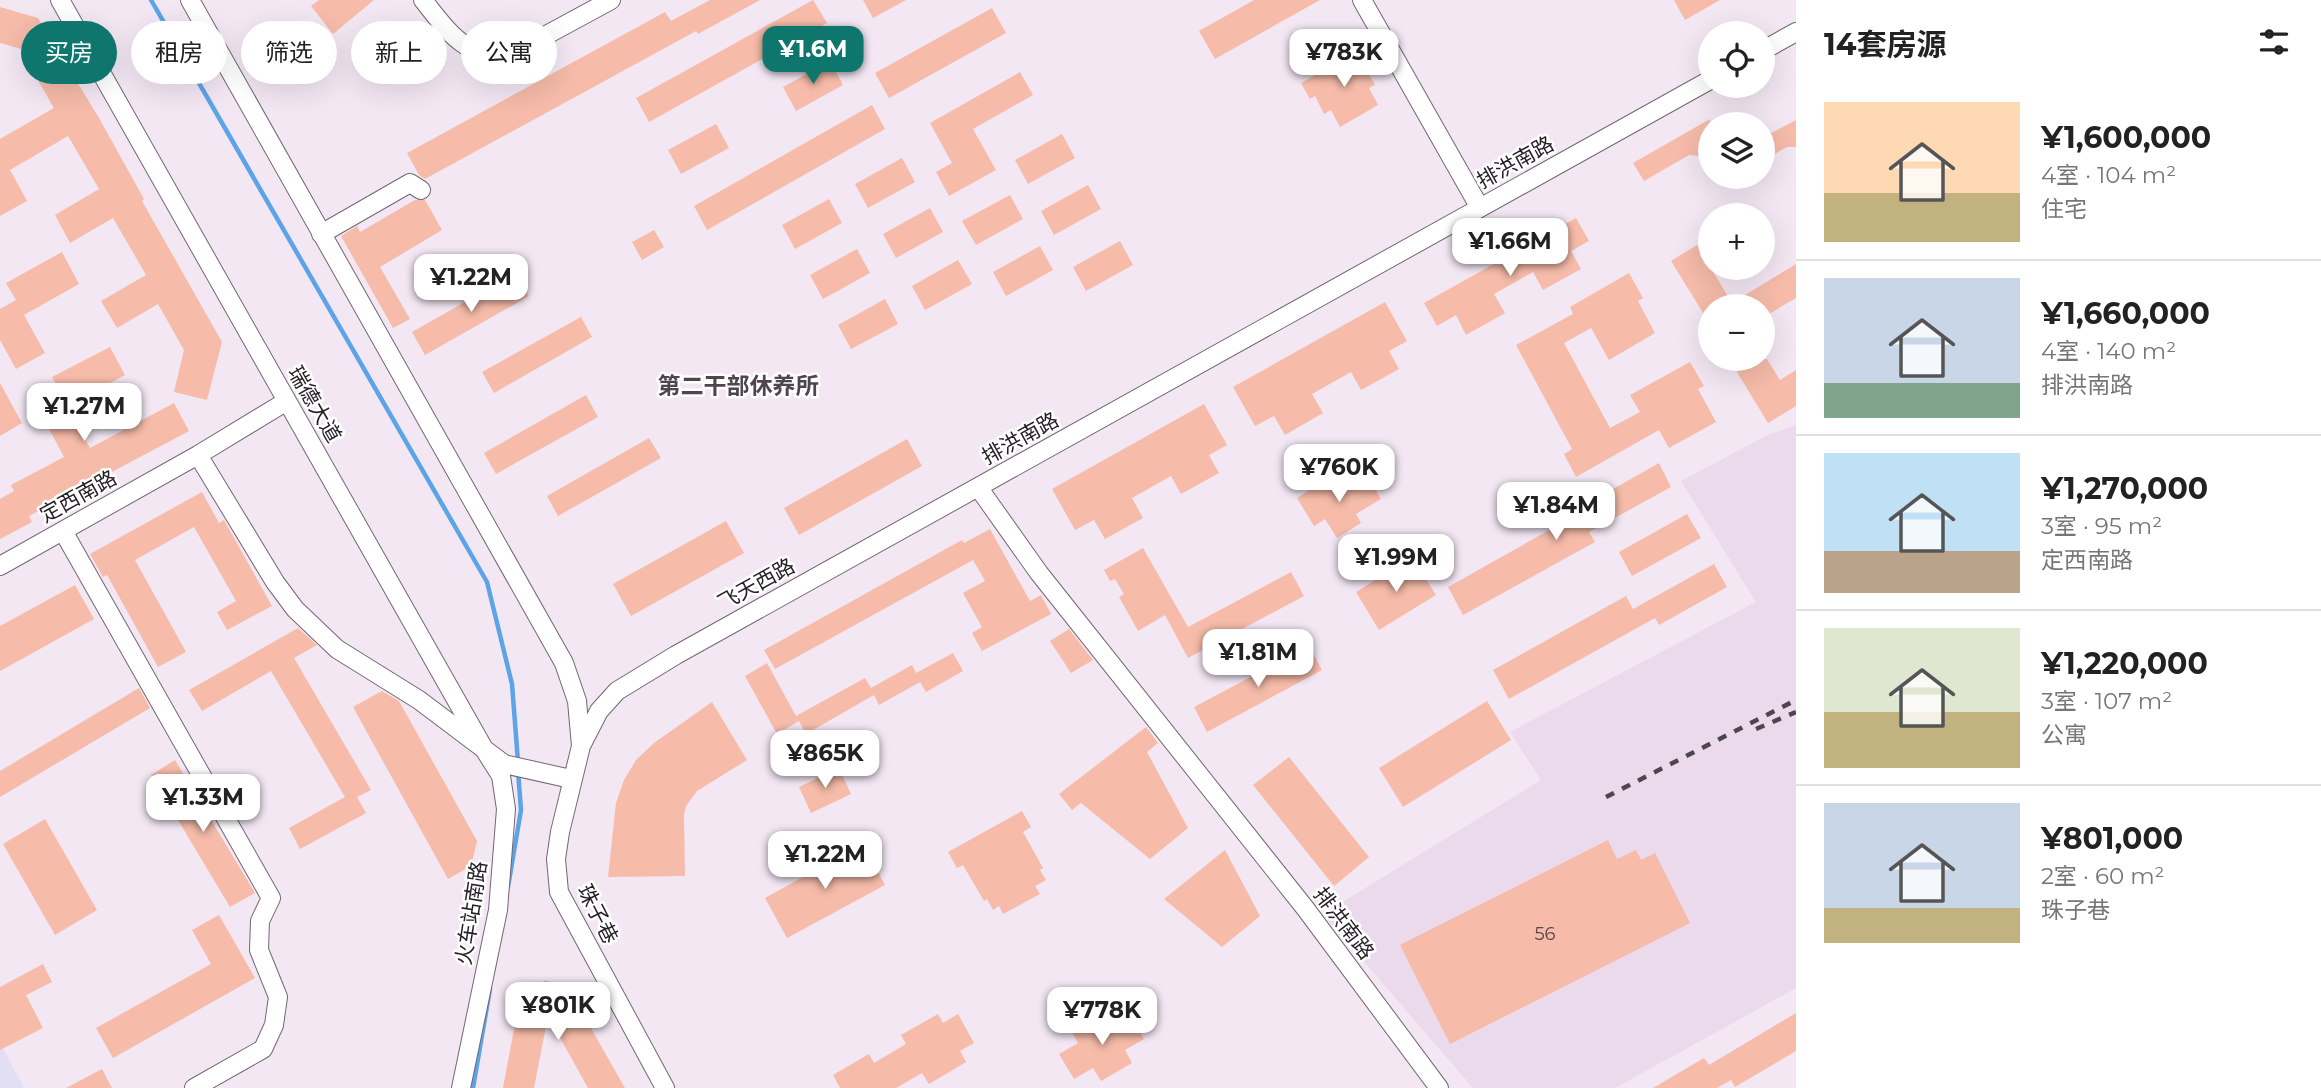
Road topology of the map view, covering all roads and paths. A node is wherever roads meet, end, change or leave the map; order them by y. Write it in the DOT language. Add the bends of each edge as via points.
graph roads {
  1 [pos="60,0"];
  2 [pos="190,0"];
  3 [pos="423,0"];
  4 [pos="611,0"];
  5 [pos="1362,0"];
  6 [pos="1796,32"];
  7 [pos="1775,44"];
  8 [pos="1698,87"];
  9 [pos="421,190"];
  10 [pos="1480,208"];
  11 [pos="321,234"];
  12 [pos="287,401"];
  13 [pos="198,455"];
  14 [pos="978,487"];
  15 [pos="63,531"];
  16 [pos="0,566"];
  17 [pos="581,746"];
  18 [pos="484,749"];
  19 [pos="571,779"];
  20 [pos="194,1088"];
  21 [pos="461,1088"];
  22 [pos="665,1088"];
  23 [pos="1439,1088"];
  1 -- 12 [label="street, 瑞德大道"];
  2 -- 11 [label="street"];
  3 -- 4 [label="street" via="461,43 485,55 499,55 517,51"];
  5 -- 10 [label="street"];
  6 -- 7 [label="street"];
  8 -- 10 [label="street, 排洪南路"];
  9 -- 11 [label="street" via="410,183"];
  10 -- 14 [label="street, 排洪南路"];
  11 -- 17 [label="street" via="564,663 577,701"];
  12 -- 13 [label="street, 定西南路"];
  12 -- 18 [label="street, 瑞德大道"];
  13 -- 15 [label="street, 定西南路"];
  13 -- 18 [label="street" via="295,609 337,649 419,700"];
  14 -- 17 [label="street, 飞天西路" via="617,691 599,711"];
  14 -- 23 [label="street, 排洪南路" via="1039,573 1305,908"];
  15 -- 16 [label="street, 定西南路"];
  15 -- 20 [label="street" via="271,898 260,920 259,950 278,997 274,1025 263,1049"];
  17 -- 19 [label="street, 珠子巷"];
  18 -- 19 [label="street, 瑞德大道" via="504,764"];
  18 -- 21 [label="street, 火车站南路" via="501,776 506,809 504,855 498,910"];
  19 -- 22 [label="street, 珠子巷" via="556,859 559,892"];
}
